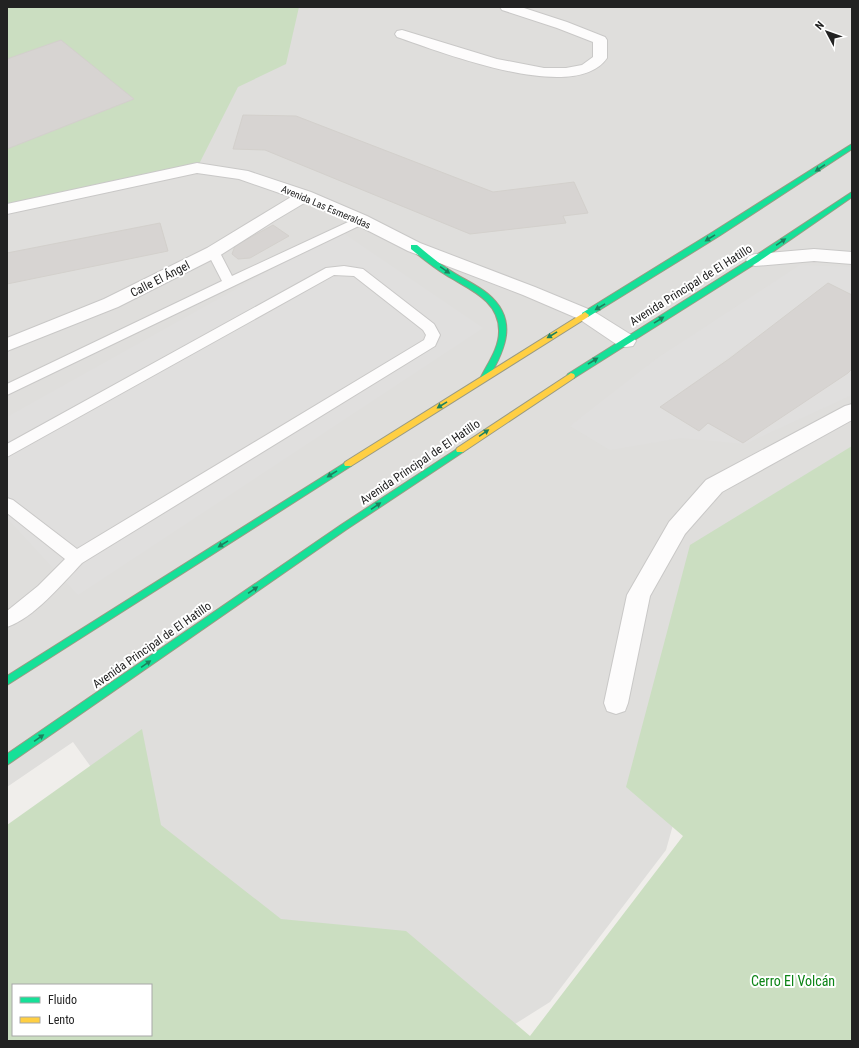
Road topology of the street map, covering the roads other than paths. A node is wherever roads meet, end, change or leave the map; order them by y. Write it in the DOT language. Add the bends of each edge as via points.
graph roads {
  1 [pos="506,7"];
  2 [pos="402,34"];
  3 [pos="852,146"];
  4 [pos="852,194"];
  5 [pos="305,196"];
  6 [pos="7,209"];
  7 [pos="361,220"];
  8 [pos="414,247"];
  9 [pos="213,252"];
  10 [pos="852,258"];
  11 [pos="755,260"];
  12 [pos="229,283"];
  13 [pos="586,315"];
  14 [pos="626,340"];
  15 [pos="7,346"];
  16 [pos="484,378"];
  17 [pos="7,390"];
  18 [pos="852,411"];
  19 [pos="7,451"];
  20 [pos="7,504"];
  21 [pos="76,558"];
  22 [pos="7,620"];
  23 [pos="7,681"];
  24 [pos="616,703"];
  25 [pos="7,760"];
  1 -- 2 [label="street" via="600,40 600,58 587,69 560,72 527,70 482,60"];
  3 -- 13 [label="main road, one-way" via="741,219"];
  11 -- 4 [label="main road, Avenida Principal de El Hatillo, one-way"];
  5 -- 6 [label="street, Avenida Las Esmeraldas" via="242,174 198,168"];
  5 -- 7 [label="street, Avenida Las Esmeraldas"];
  5 -- 9 [label="street, Calle El Ángel"];
  7 -- 8 [label="street, Avenida Las Esmeraldas"];
  7 -- 12 [label="lane"];
  8 -- 13 [label="street, Avenida Las Esmeraldas"];
  8 -- 16 [label="main road, one-way" via="449,273 481,292 500,311 504,325 501,345"];
  9 -- 12 [label="lane"];
  9 -- 15 [label="street, Calle El Ángel" via="111,303"];
  10 -- 11 [label="street" via="814,256"];
  14 -- 11 [label="main road, Avenida Principal de El Hatillo, one-way"];
  12 -- 17 [label="lane"];
  13 -- 14 [label="street, Avenida Las Esmeraldas"];
  13 -- 16 [label="main road, one-way"];
  25 -- 14 [label="main road, Avenida Principal de El Hatillo, one-way" via="344,527"];
  16 -- 23 [label="main road, one-way"];
  18 -- 24 [label="street" via="714,486 677,528 639,595"];
  19 -- 21 [label="lane" via="331,271 358,272 429,327 433,335 430,343"];
  20 -- 21 [label="lane"];
  21 -- 22 [label="lane" via="48,588"];
}
